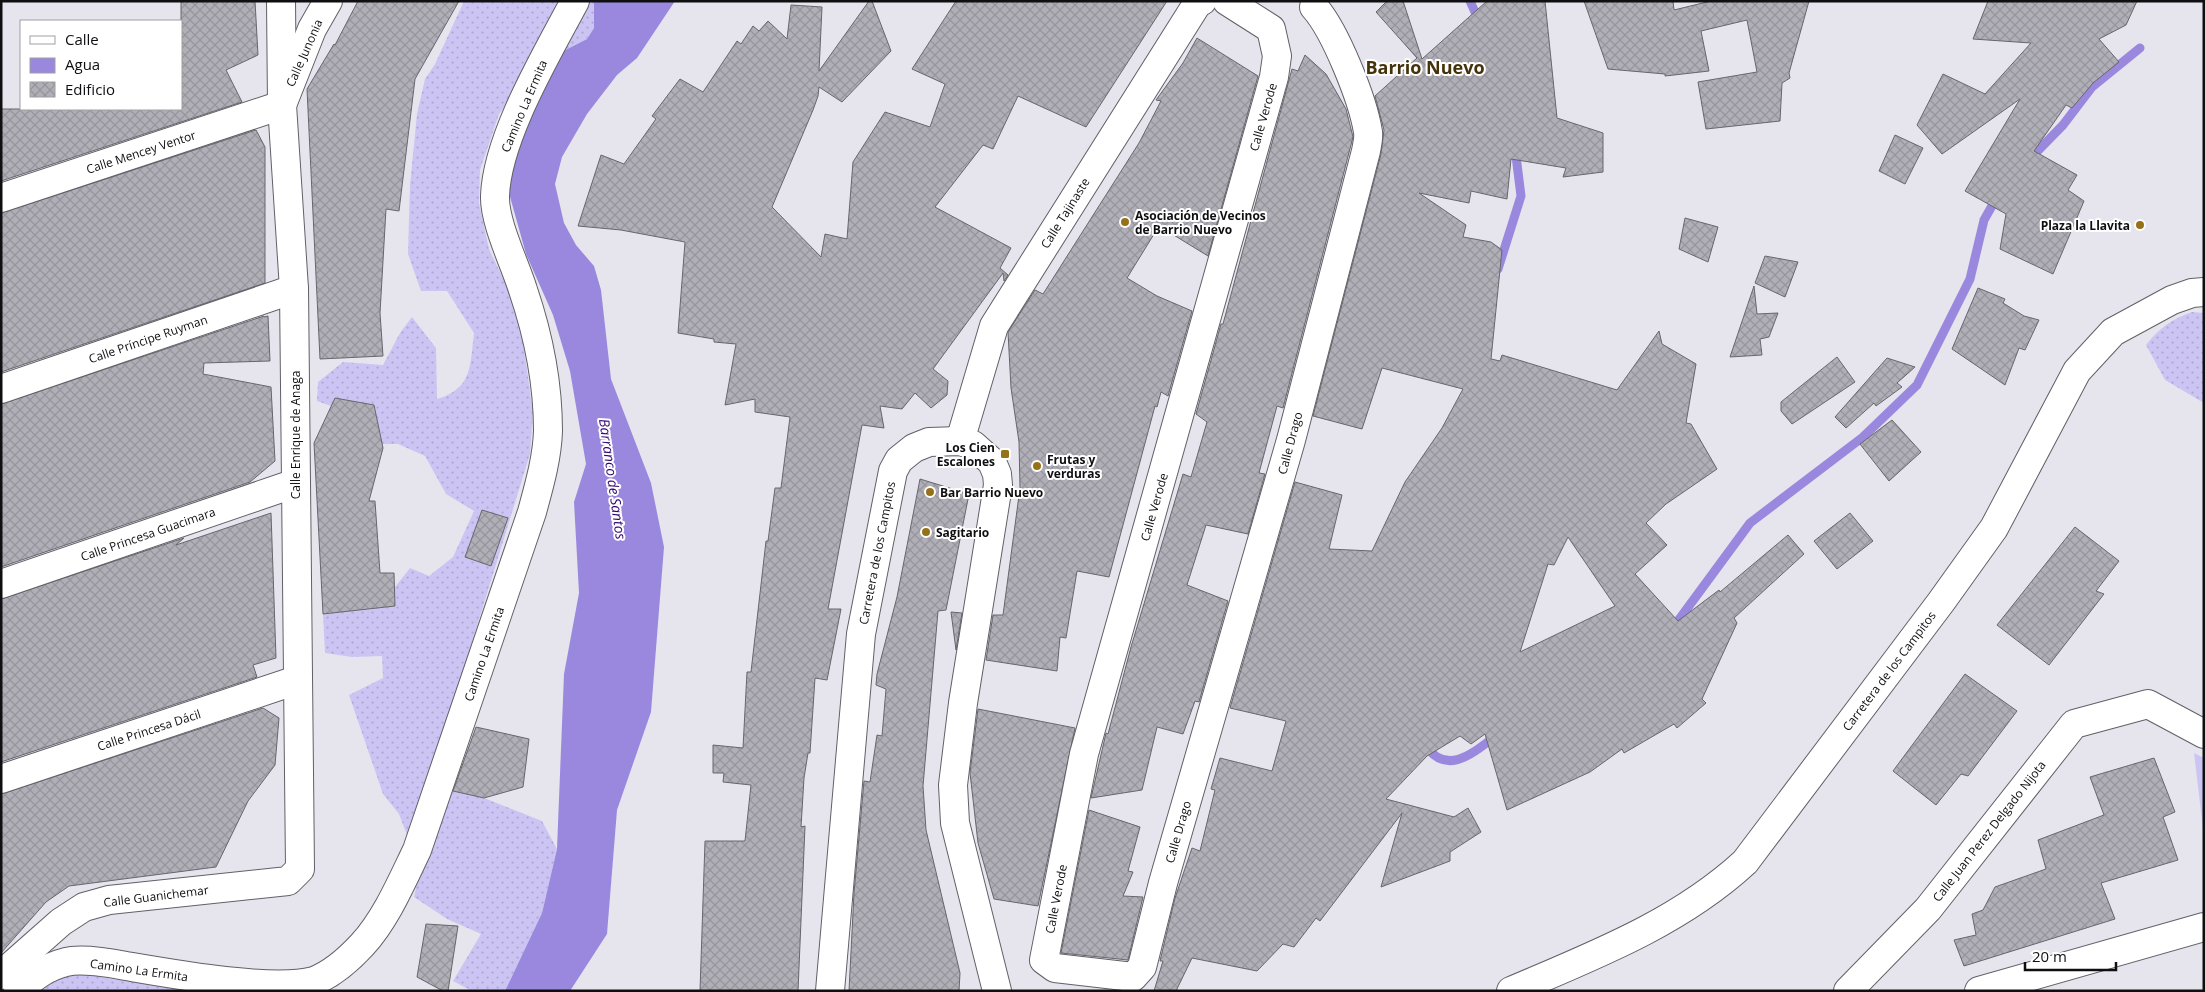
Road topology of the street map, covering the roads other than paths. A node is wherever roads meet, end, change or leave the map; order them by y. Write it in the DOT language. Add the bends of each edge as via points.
graph roads {
  1 [pos="281,1"];
  2 [pos="328,1"];
  3 [pos="574,1"];
  4 [pos="1202,1"];
  5 [pos="1227,1"];
  6 [pos="1314,7"];
  7 [pos="282,105"];
  8 [pos="1,198"];
  9 [pos="294,289"];
  10 [pos="2204,292"];
  11 [pos="1,389"];
  12 [pos="960,442"];
  13 [pos="296,483"];
  14 [pos="1,584"];
  15 [pos="297,680"];
  16 [pos="2204,734"];
  17 [pos="1,780"];
  18 [pos="300,869"];
  19 [pos="2204,927"];
  20 [pos="1044,960"];
  21 [pos="1,975"];
  22 [pos="18,991"];
  23 [pos="830,991"];
  24 [pos="997,991"];
  25 [pos="1511,991"];
  26 [pos="1848,991"];
  27 [pos="1979,991"];
  1 -- 7 [label="street, Calle Enrique de Anaga"];
  2 -- 7 [label="street, Calle Junonia" via="312,29"];
  3 -- 22 [label="street, Camino La Ermita" via="535,75 503,151 495,197 535,327 548,432 542,472 522,541 417,850 382,917 363,944 341,965 313,982 284,988 256,988 112,963 68,961 38,973"];
  4 -- 12 [label="street, Calle Tajinaste" via="1197,4 994,326"];
  5 -- 20 [label="street, Calle Verode" via="1271,29 1277,56 1274,77 1084,754"];
  6 -- 20 [label="street, Calle Drago" via="1324,18 1364,115 1368,134 1366,151 1291,440 1142,966 1133,977 1055,968"];
  7 -- 8 [label="street, Calle Mencey Ventor"];
  7 -- 9 [label="street, Calle Enrique de Anaga"];
  9 -- 11 [label="street, Calle Príncipe Ruyman"];
  9 -- 13 [label="street, Calle Enrique de Anaga"];
  10 -- 25 [label="street, Carretera de los Campitos" via="2192,292 2172,300 2112,332 2077,371 1994,528 1745,862 1679,912 1600,952"];
  12 -- 23 [label="street, Carretera de los Campitos" via="929,442 914,448 899,460 887,496 861,634"];
  12 -- 24 [label="street, Carretera de los Campitos" via="972,445 992,462 998,485 962,703 953,785 955,823"];
  13 -- 14 [label="street, Calle Princesa Guacimara"];
  13 -- 15 [label="street, Calle Enrique de Anaga"];
  15 -- 17 [label="street, Calle Princesa Dácil"];
  15 -- 18 [label="street, Calle Enrique de Anaga"];
  16 -- 26 [label="street, Calle Juan Perez Delgado Nijota" via="2148,704 2074,724 1928,909"];
  18 -- 21 [label="street, Calle Guanichemar" via="288,881 109,900 84,907 61,922"];
  19 -- 27 [label="street"];
}
